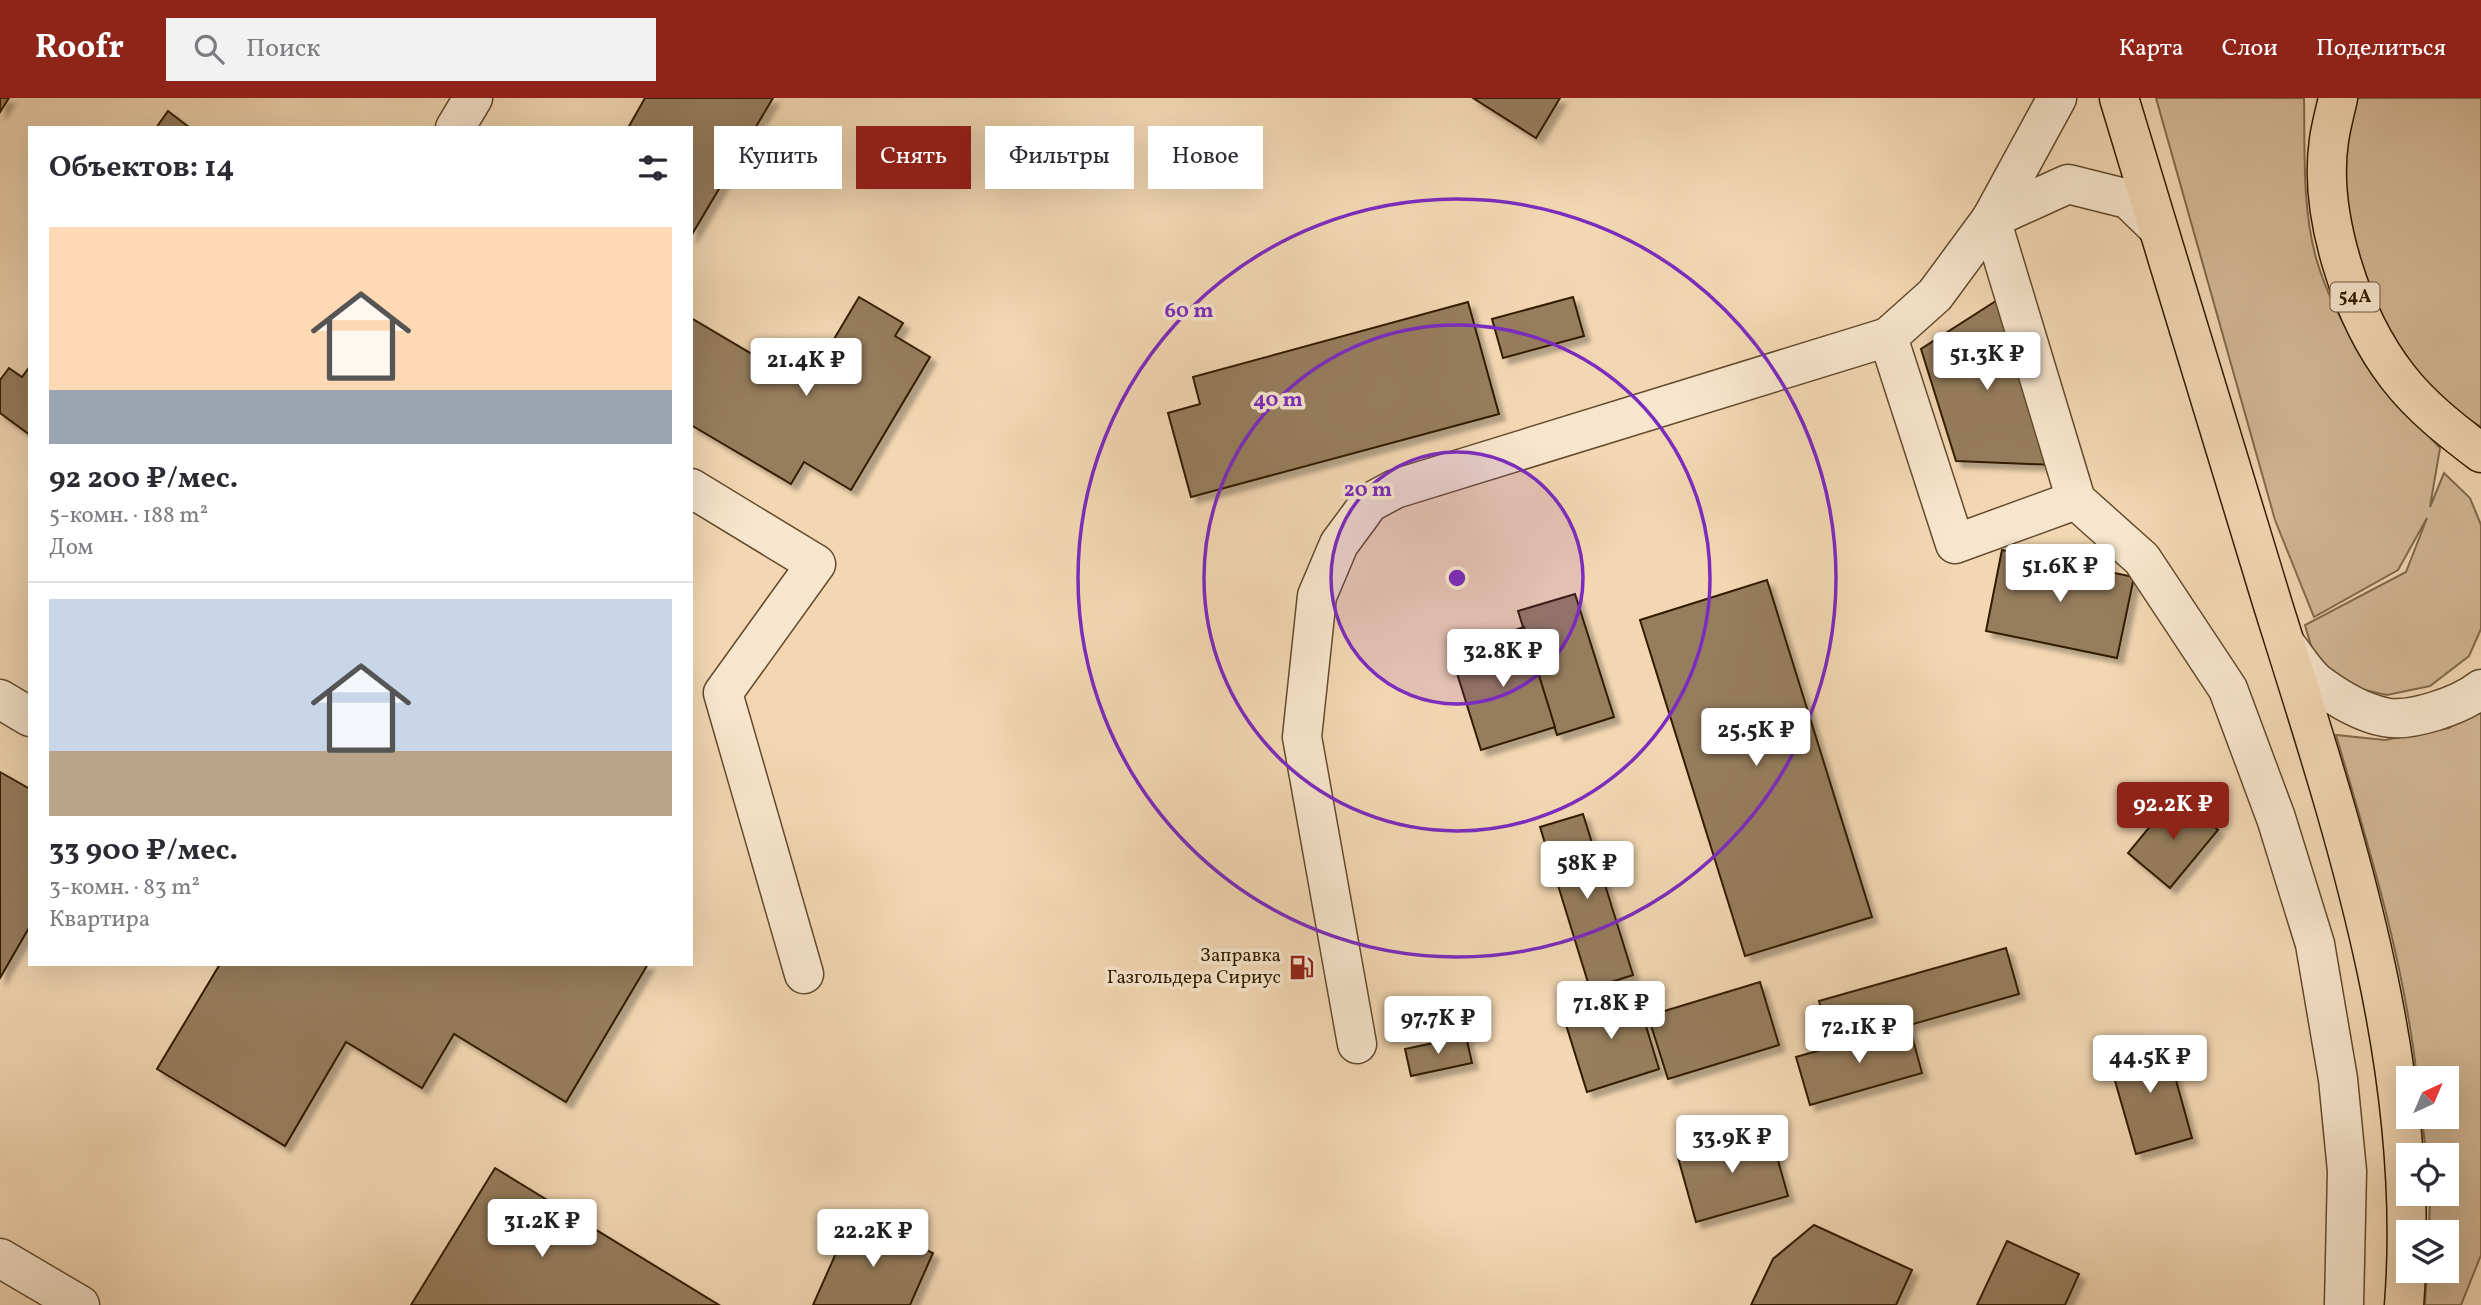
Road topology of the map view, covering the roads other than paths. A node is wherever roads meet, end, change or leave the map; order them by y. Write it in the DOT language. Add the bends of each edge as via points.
graph roads {
  1 [pos="473,98"];
  2 [pos="2057,98"];
  3 [pos="2119,98"];
  4 [pos="2338,98"];
  5 [pos="456,126"];
  6 [pos="1992,219"];
  7 [pos="2158,228"];
  8 [pos="1888,337"];
  9 [pos="2481,453"];
  10 [pos="693,489"];
  11 [pos="2076,500"];
  12 [pos="2286,645"];
  13 [pos="2481,689"];
  14 [pos="0,699"];
  15 [pos="28,716"];
  16 [pos="804,974"];
  17 [pos="1357,1044"];
  18 [pos="0,1258"];
  19 [pos="80,1305"];
  20 [pos="2344,1305"];
  21 [pos="2404,1305"];
  1 -- 5 [label="street"];
  2 -- 6 [label="street"];
  3 -- 7 [label="main road"];
  4 -- 9 [label="main road, 54А" via="2328,142 2329,202 2339,255 2361,313 2397,376 2438,421"];
  6 -- 7 [label="street" via="2068,184 2129,199"];
  6 -- 8 [label="street" via="1935,295"];
  6 -- 11 [label="street"];
  7 -- 12 [label="main road"];
  8 -- 11 [label="street" via="1955,544"];
  8 -- 17 [label="street" via="1395,489 1369,503 1339,544 1317,596 1302,737"];
  10 -- 16 [label="street" via="816,564 723,693"];
  11 -- 20 [label="street" via="2142,559 2228,689 2276,818 2315,944 2338,1079 2347,1171"];
  12 -- 13 [label="street" via="2315,681 2353,706 2387,718 2431,713"];
  12 -- 21 [label="main road" via="2372,942 2396,1072 2407,1264"];
  14 -- 15 [label="street"];
  18 -- 19 [label="street"];
}
